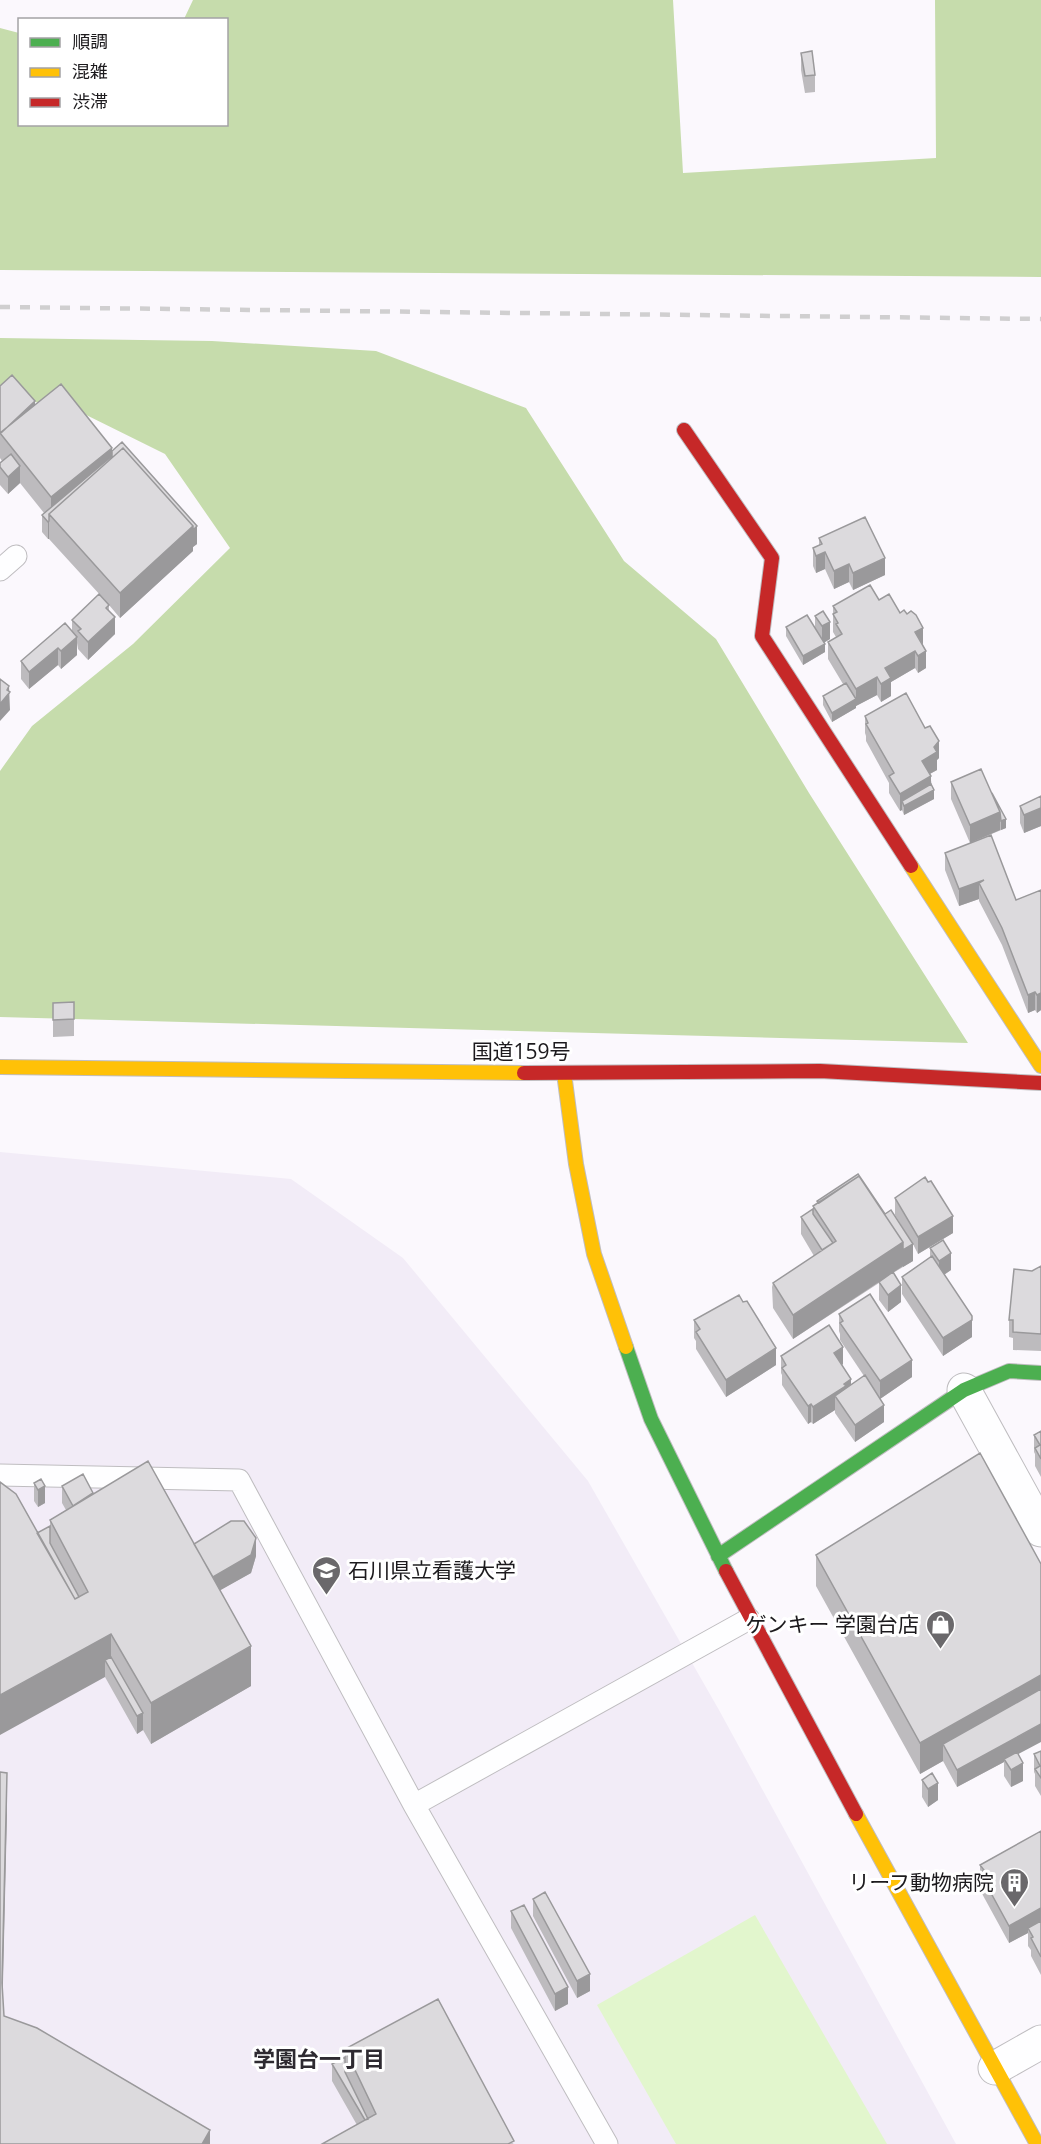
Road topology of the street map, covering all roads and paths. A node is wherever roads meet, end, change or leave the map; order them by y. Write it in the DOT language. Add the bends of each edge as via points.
graph roads {
  1 [pos="684,430"];
  2 [pos="16,556"];
  3 [pos="0,570"];
  4 [pos="1041,1066"];
  5 [pos="0,1067"];
  6 [pos="564,1072"];
  7 [pos="1041,1083"];
  8 [pos="1041,1373"];
  9 [pos="964,1390"];
  10 [pos="0,1475"];
  11 [pos="1041,1530"];
  12 [pos="718,1556"];
  13 [pos="749,1619"];
  14 [pos="414,1806"];
  15 [pos="1041,2042"];
  16 [pos="995,2068"];
  17 [pos="607,2144"];
  18 [pos="1037,2144"];
  1 -- 4 [label="main road" via="772,558 762,636"];
  2 -- 3 [label="lane"];
  5 -- 6 [label="main road, 国道159号"];
  6 -- 7 [label="main road, 国道159号" via="820,1071"];
  6 -- 12 [label="main road" via="576,1164 594,1254 651,1419"];
  8 -- 9 [label="main road" via="1009,1371"];
  9 -- 11 [label="street"];
  9 -- 12 [label="main road"];
  10 -- 14 [label="lane" via="239,1480"];
  12 -- 13 [label="main road"];
  13 -- 14 [label="lane"];
  13 -- 16 [label="main road"];
  14 -- 17 [label="lane"];
  15 -- 16 [label="street"];
  16 -- 18 [label="main road"];
}
